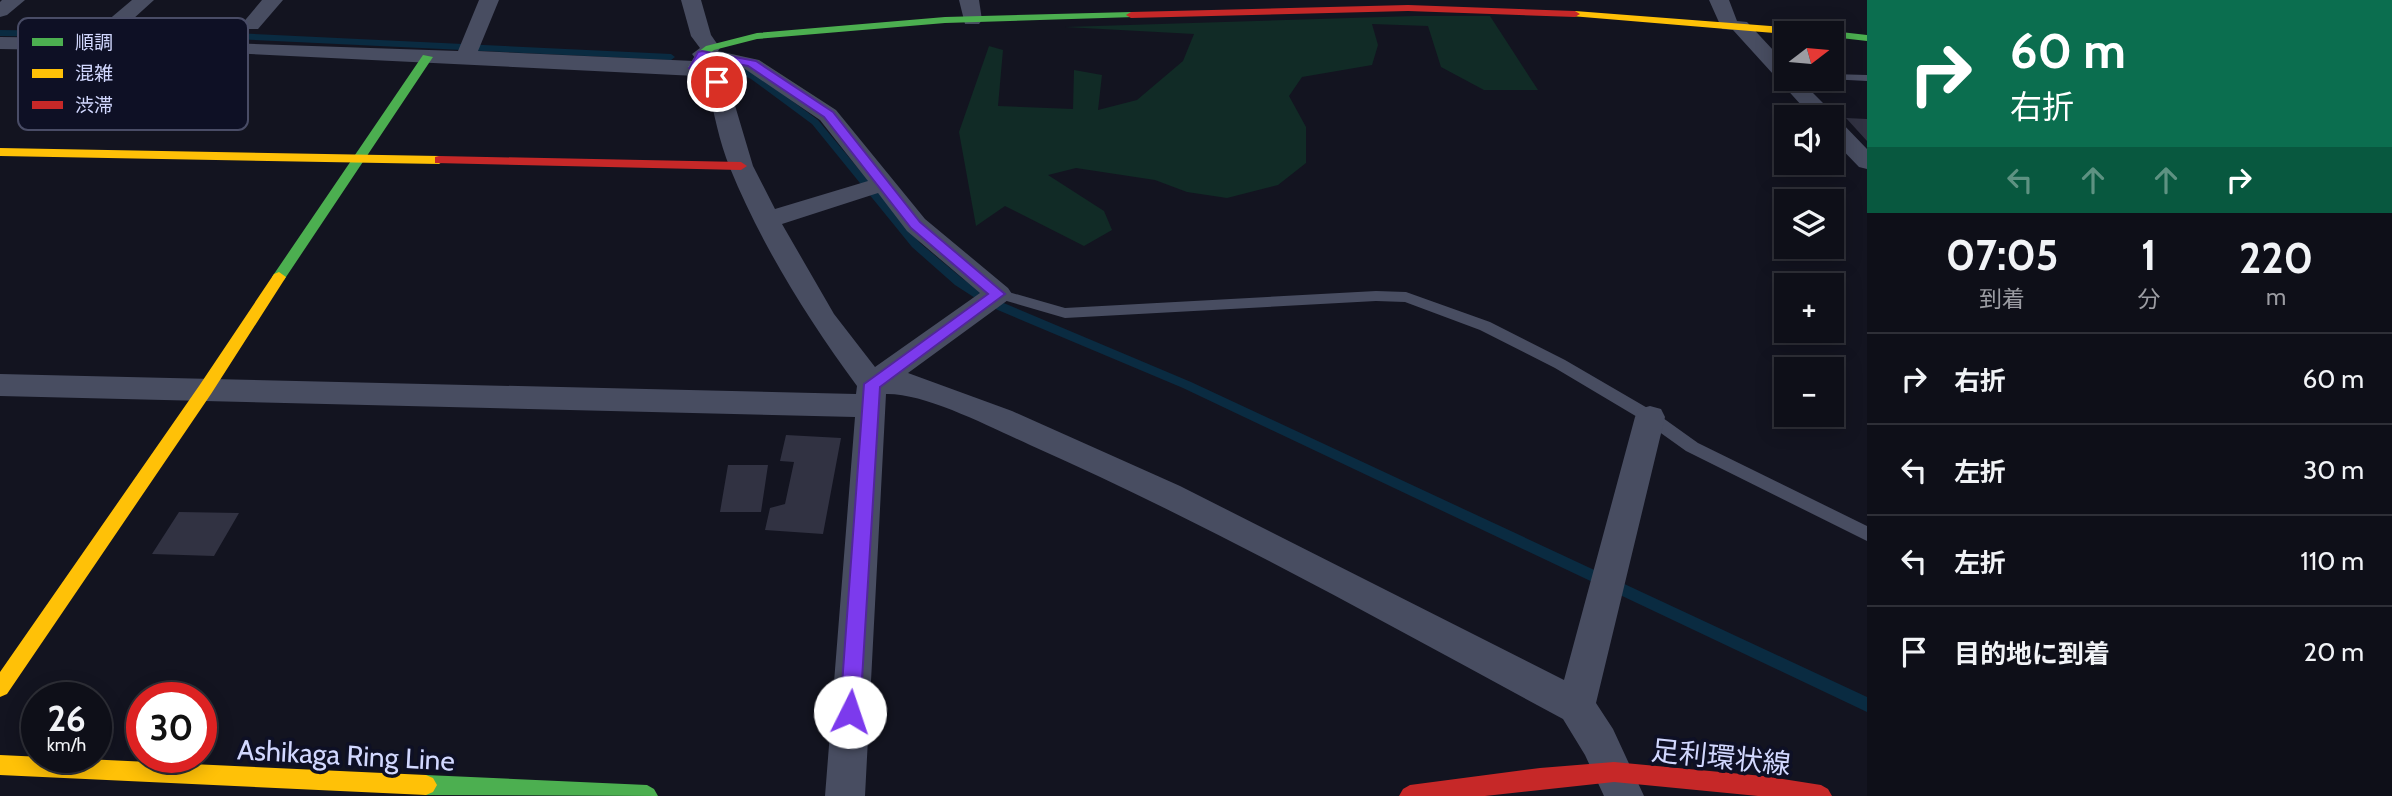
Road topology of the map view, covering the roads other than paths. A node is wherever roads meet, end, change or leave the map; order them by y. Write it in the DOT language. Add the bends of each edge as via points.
graph roads {
  1 [pos="15,0"];
  2 [pos="144,0"];
  3 [pos="273,0"];
  4 [pos="489,0"];
  5 [pos="691,0"];
  6 [pos="1719,0"];
  7 [pos="971,10"];
  8 [pos="0,11"];
  9 [pos="123,18"];
  10 [pos="251,24"];
  11 [pos="1734,26"];
  12 [pos="1774,29"];
  13 [pos="1844,35"];
  14 [pos="1867,38"];
  15 [pos="0,43"];
  16 [pos="18,43"];
  17 [pos="248,48"];
  18 [pos="427,57"];
  19 [pos="702,57"];
  20 [pos="465,58"];
  21 [pos="1774,65"];
  22 [pos="1844,77"];
  23 [pos="1867,78"];
  24 [pos="1799,91"];
  25 [pos="1813,105"];
  26 [pos="1844,138"];
  27 [pos="0,152"];
  28 [pos="357,158"];
  29 [pos="1867,162"];
  30 [pos="741,166"];
  31 [pos="883,184"];
  32 [pos="767,220"];
  33 [pos="998,294"];
  34 [pos="0,385"];
  35 [pos="205,390"];
  36 [pos="871,395"];
  37 [pos="1650,417"];
  38 [pos="1867,534"];
  39 [pos="0,688"];
  40 [pos="1576,706"];
  41 [pos="0,765"];
  42 [pos="1619,784"];
  43 [pos="647,796"];
  44 [pos="845,796"];
  45 [pos="1410,796"];
  46 [pos="1821,796"];
  1 -- 8 [label="street"];
  2 -- 9 [label="street"];
  3 -- 10 [label="street"];
  4 -- 20 [label="street"];
  5 -- 19 [label="street"];
  6 -- 11 [label="street"];
  7 -- 11 [label="street" via="1500,8"];
  7 -- 19 [label="street" via="757,36"];
  11 -- 12 [label="street"];
  11 -- 21 [label="street"];
  13 -- 14 [label="street"];
  15 -- 16 [label="street"];
  17 -- 18 [label="street"];
  18 -- 20 [label="street"];
  18 -- 28 [label="street"];
  19 -- 20 [label="street"];
  19 -- 30 [label="street" via="705,71 717,82"];
  19 -- 31 [label="street" via="752,64 828,115"];
  22 -- 23 [label="lane"];
  24 -- 25 [label="street"];
  26 -- 29 [label="street"];
  27 -- 28 [label="street"];
  28 -- 30 [label="street"];
  28 -- 35 [label="street"];
  30 -- 32 [label="street"];
  31 -- 32 [label="street"];
  31 -- 33 [label="street" via="916,225"];
  32 -- 36 [label="street"];
  33 -- 36 [label="street"];
  33 -- 37 [label="lane" via="1065,313 1406,297 1485,326"];
  34 -- 35 [label="street"];
  35 -- 36 [label="street" via="576,401"];
  35 -- 39 [label="street"];
  36 -- 40 [label="street" via="903,383 916,386 1050,440 1234,528"];
  36 -- 44 [label="street"];
  37 -- 38 [label="lane" via="1692,447"];
  37 -- 40 [label="street"];
  40 -- 42 [label="street"];
  41 -- 43 [label="street, Ashikaga Ring Line"];
  42 -- 45 [label="street" via="1540,778"];
  42 -- 46 [label="street, 足利環状線" via="1763,786"];
}
